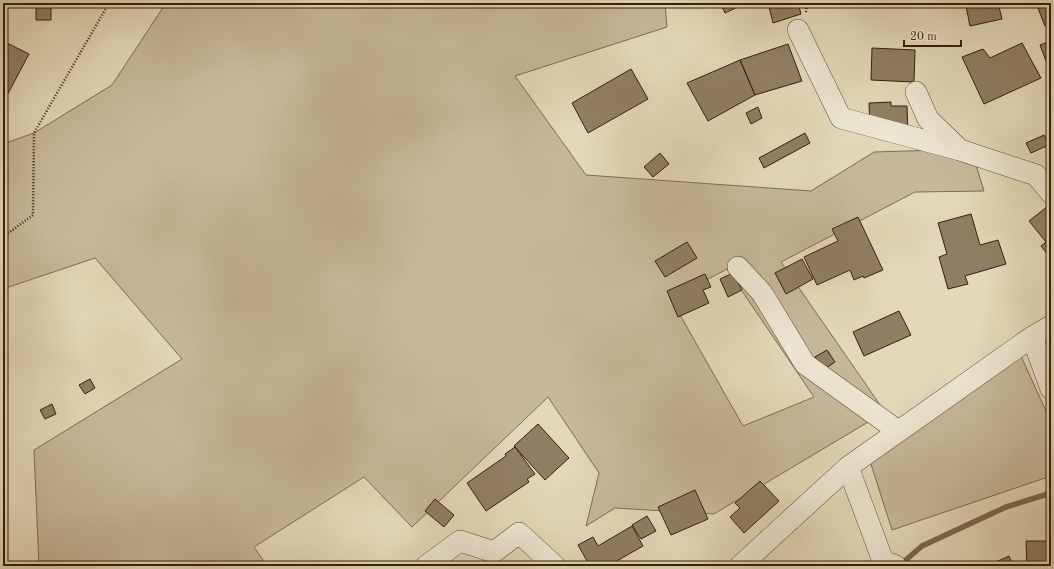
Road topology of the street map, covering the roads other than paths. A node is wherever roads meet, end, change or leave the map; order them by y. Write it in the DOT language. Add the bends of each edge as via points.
graph roads {
  1 [pos="798,30"];
  2 [pos="916,92"];
  3 [pos="960,150"];
  4 [pos="1043,171"];
  5 [pos="1051,193"];
  6 [pos="738,268"];
  7 [pos="1051,326"];
  8 [pos="1032,337"];
  9 [pos="1051,389"];
  10 [pos="898,431"];
  11 [pos="848,467"];
  12 [pos="426,566"];
  13 [pos="555,566"];
  14 [pos="740,566"];
  15 [pos="896,566"];
  1 -- 3 [label="street" via="841,118"];
  2 -- 3 [label="street" via="928,119"];
  3 -- 4 [label="street"];
  4 -- 5 [label="street"];
  6 -- 10 [label="street" via="762,293 805,364"];
  7 -- 8 [label="street"];
  8 -- 9 [label="street"];
  8 -- 10 [label="street"];
  10 -- 11 [label="street"];
  11 -- 14 [label="street"];
  11 -- 15 [label="street" via="883,561"];
  12 -- 13 [label="street" via="460,541 494,552 519,533"];
}
